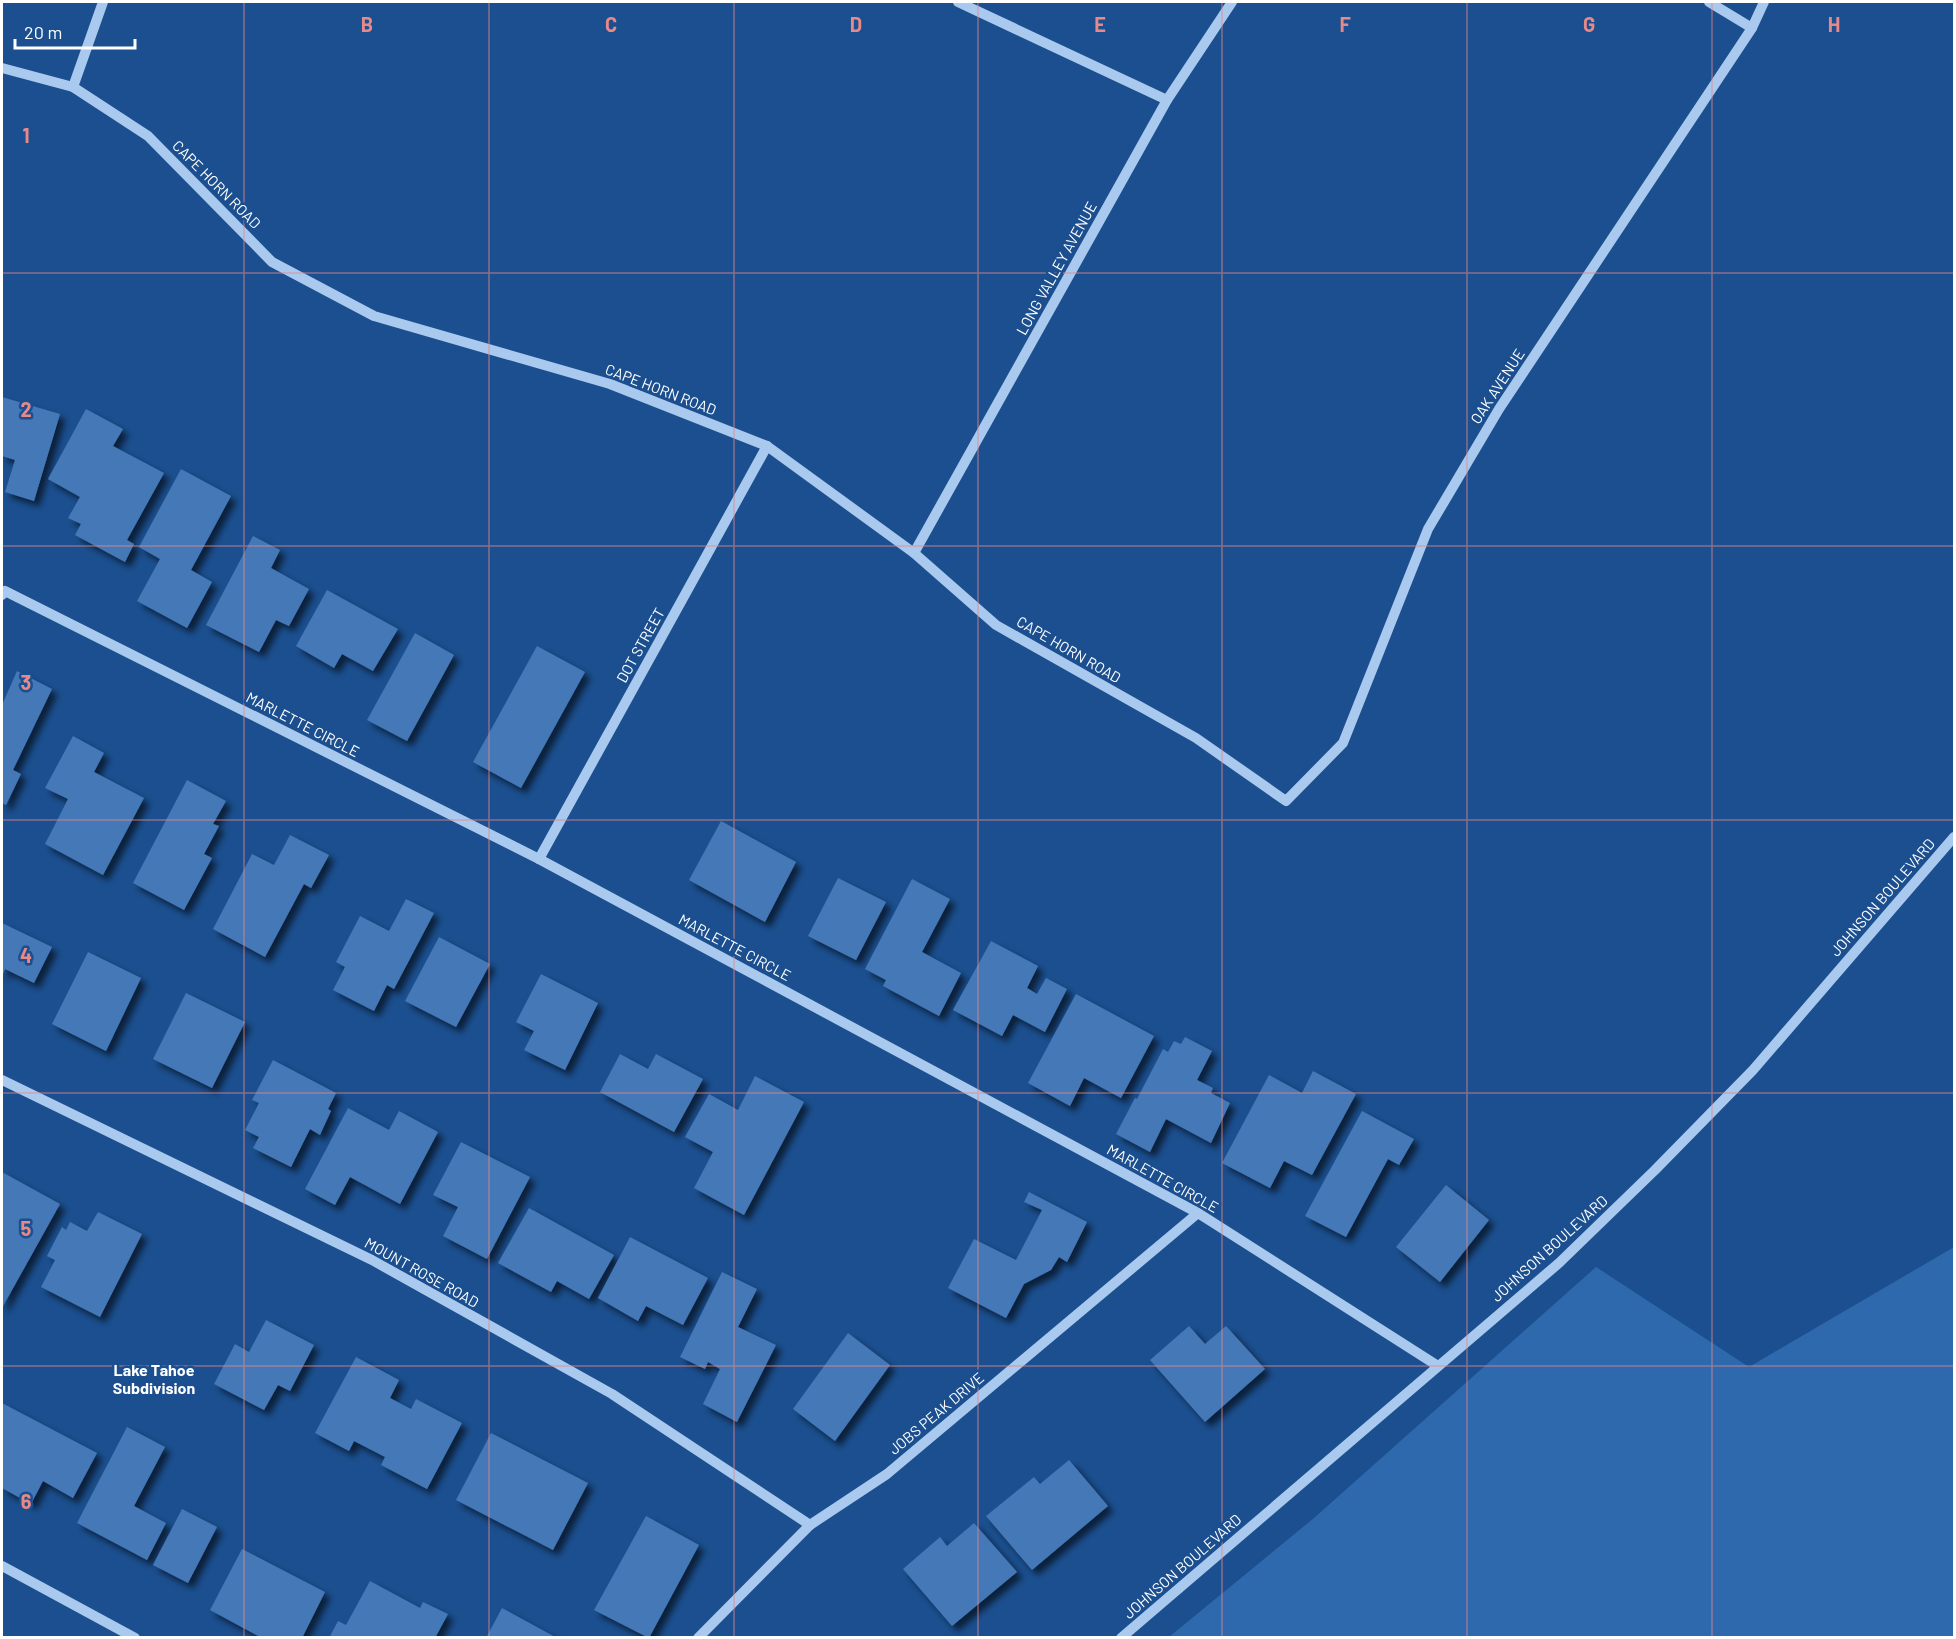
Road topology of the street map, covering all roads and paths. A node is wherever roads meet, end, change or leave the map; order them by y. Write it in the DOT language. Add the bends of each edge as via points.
graph roads {
  1 [pos="103,2"];
  2 [pos="958,2"];
  3 [pos="1232,2"];
  4 [pos="1709,2"];
  5 [pos="1764,2"];
  6 [pos="1752,28"];
  7 [pos="2,68"];
  8 [pos="73,87"];
  9 [pos="1167,100"];
  10 [pos="767,446"];
  11 [pos="914,553"];
  12 [pos="2,595"];
  13 [pos="1286,801"];
  14 [pos="1954,837"];
  15 [pos="539,859"];
  16 [pos="2,1080"];
  17 [pos="1198,1213"];
  18 [pos="1438,1366"];
  19 [pos="810,1525"];
  20 [pos="2,1566"];
  21 [pos="135,1638"];
  22 [pos="698,1638"];
  23 [pos="1122,1638"];
  1 -- 8 [label="street"];
  2 -- 9 [label="street"];
  3 -- 9 [label="street, LONG VALLEY AVENUE"];
  4 -- 6 [label="street"];
  5 -- 6 [label="street, OAK AVENUE"];
  6 -- 13 [label="street, OAK AVENUE" via="1499,409 1428,529 1343,743"];
  7 -- 8 [label="street, CAPE HORN ROAD"];
  8 -- 10 [label="street, CAPE HORN ROAD" via="148,136 272,262 374,316 610,384"];
  9 -- 11 [label="street, LONG VALLEY AVENUE"];
  10 -- 11 [label="street, CAPE HORN ROAD"];
  10 -- 15 [label="street, DOT STREET"];
  11 -- 13 [label="street, CAPE HORN ROAD" via="996,625 1196,738"];
  12 -- 15 [label="street, MARLETTE CIRCLE" via="5,591"];
  14 -- 18 [label="street, JOHNSON BOULEVARD" via="1745,1078 1559,1263"];
  15 -- 17 [label="street, MARLETTE CIRCLE"];
  16 -- 19 [label="street, MOUNT ROSE ROAD" via="372,1260 612,1394"];
  17 -- 18 [label="street, MARLETTE CIRCLE"];
  17 -- 19 [label="street, JOBS PEAK DRIVE" via="887,1474"];
  18 -- 23 [label="street, JOHNSON BOULEVARD"];
  19 -- 22 [label="street, JOBS PEAK DRIVE"];
  20 -- 21 [label="street"];
}
